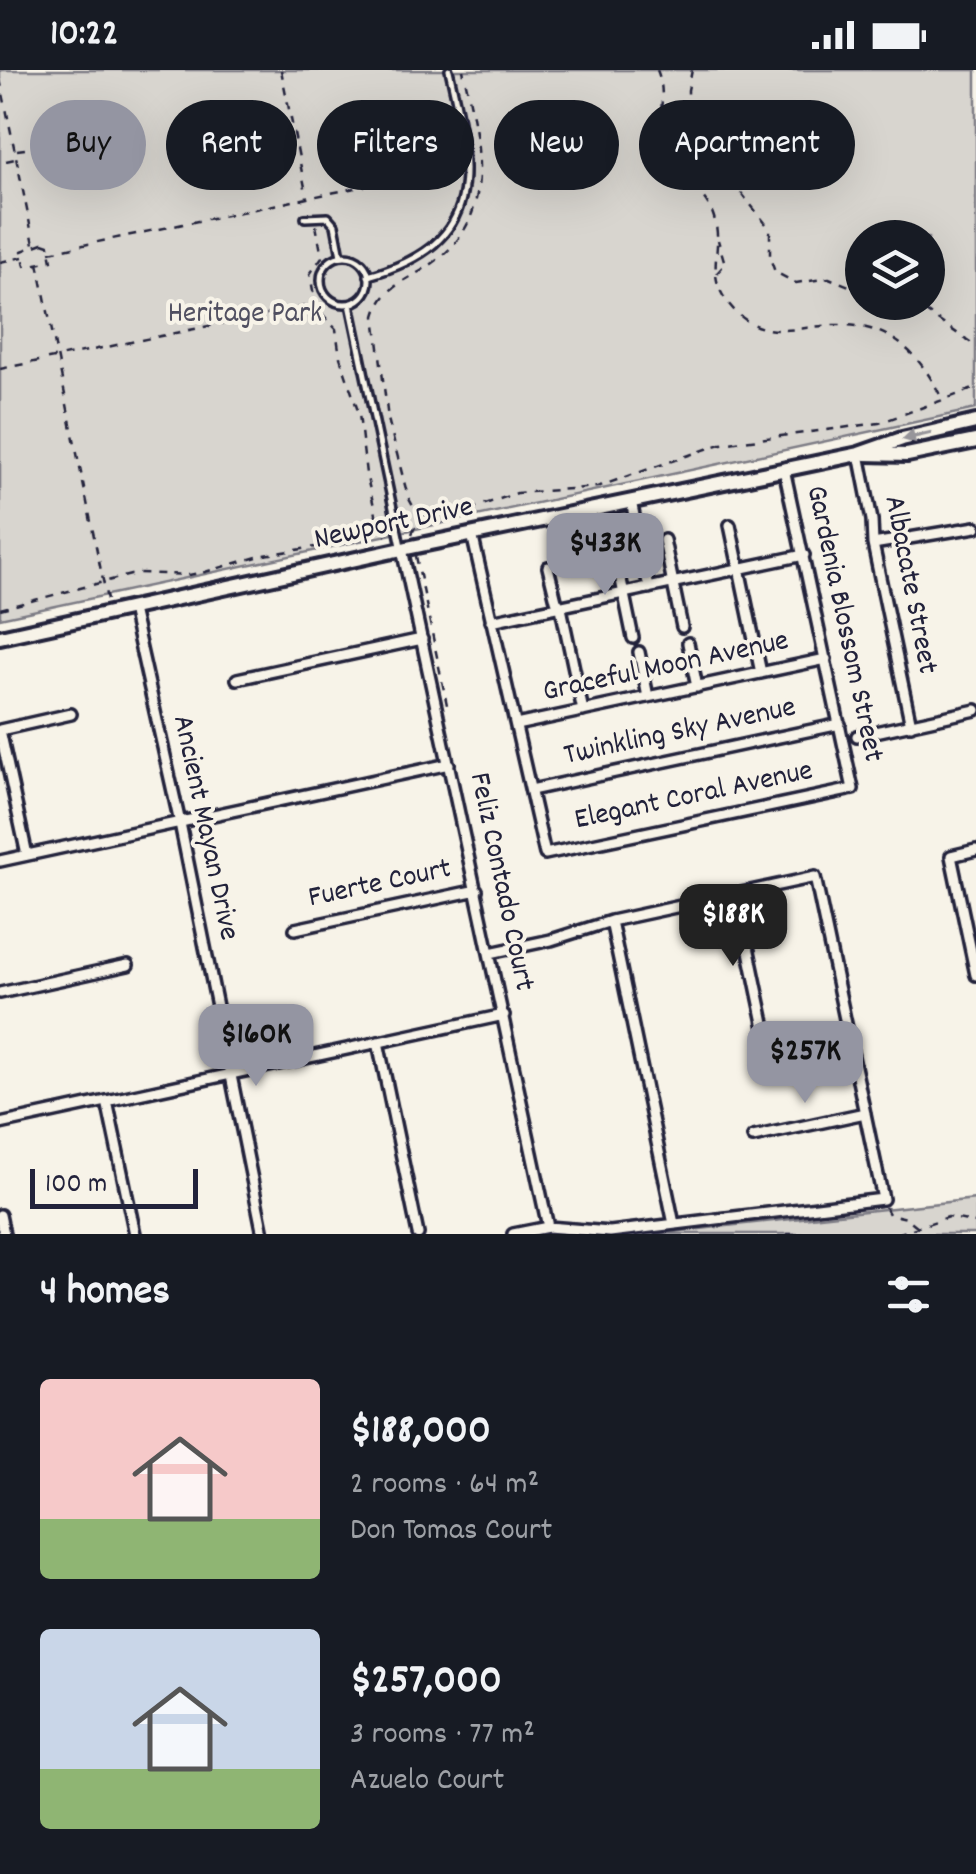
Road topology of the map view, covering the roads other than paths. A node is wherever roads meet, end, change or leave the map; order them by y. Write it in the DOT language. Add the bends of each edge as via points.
graph roads {
  1 [pos="449,70"];
  2 [pos="305,218"];
  3 [pos="340,256"];
  4 [pos="368,276"];
  5 [pos="350,304"];
  6 [pos="976,422"];
  7 [pos="976,441"];
  8 [pos="859,454"];
  9 [pos="784,469"];
  10 [pos="631,501"];
  11 [pos="730,526"];
  12 [pos="976,527"];
  13 [pos="472,534"];
  14 [pos="664,540"];
  15 [pos="873,544"];
  16 [pos="408,547"];
  17 [pos="615,551"];
  18 [pos="804,556"];
  19 [pos="548,566"];
  20 [pos="739,569"];
  21 [pos="673,583"];
  22 [pos="649,588"];
  23 [pos="624,594"];
  24 [pos="561,608"];
  25 [pos="132,609"];
  26 [pos="491,622"];
  27 [pos="682,627"];
  28 [pos="0,637"];
  29 [pos="633,638"];
  30 [pos="422,639"];
  31 [pos="688,643"];
  32 [pos="639,652"];
  33 [pos="826,659"];
  34 [pos="761,673"];
  35 [pos="236,679"];
  36 [pos="697,687"];
  37 [pos="648,697"];
  38 [pos="976,710"];
  39 [pos="583,711"];
  40 [pos="70,714"];
  41 [pos="840,724"];
  42 [pos="516,725"];
  43 [pos="912,725"];
  44 [pos="0,730"];
  45 [pos="857,736"];
  46 [pos="449,764"];
  47 [pos="853,789"];
  48 [pos="531,790"];
  49 [pos="180,822"];
  50 [pos="976,850"];
  51 [pos="28,855"];
  52 [pos="0,861"];
  53 [pos="477,890"];
  54 [pos="738,894"];
  55 [pos="611,921"];
  56 [pos="294,929"];
  57 [pos="490,953"];
  58 [pos="128,965"];
  59 [pos="976,975"];
  60 [pos="0,993"];
  61 [pos="504,1015"];
  62 [pos="768,1037"];
  63 [pos="378,1042"];
  64 [pos="228,1074"];
  65 [pos="107,1101"];
  66 [pos="865,1113"];
  67 [pos="0,1124"];
  68 [pos="753,1137"];
  69 [pos="0,1215"];
  70 [pos="674,1224"];
  71 [pos="548,1227"];
  72 [pos="4,1234"];
  73 [pos="135,1234"];
  74 [pos="263,1234"];
  75 [pos="418,1234"];
  76 [pos="513,1234"];
  1 -- 4 [label="lane" via="467,164 460,208 418,258"];
  2 -- 3 [label="lane" via="334,224"];
  3 -- 4 [label="lane" via="356,259"];
  3 -- 5 [label="lane" via="323,270 324,292"];
  4 -- 5 [label="lane" via="365,294"];
  5 -- 16 [label="lane"];
  6 -- 8 [label="street, Newport Drive, one-way"];
  7 -- 8 [label="street, Newport Drive" via="906,455"];
  8 -- 9 [label="street, Newport Drive"];
  8 -- 15 [label="street, Albacate Street"];
  9 -- 10 [label="street, Newport Drive"];
  9 -- 18 [label="street, Gardenia Blossom Street"];
  10 -- 13 [label="street, Newport Drive"];
  10 -- 22 [label="street"];
  11 -- 20 [label="street"];
  12 -- 15 [label="street"];
  13 -- 16 [label="street, Newport Drive"];
  13 -- 26 [label="street"];
  14 -- 21 [label="street"];
  15 -- 43 [label="street, Albacate Street"];
  16 -- 25 [label="street, Newport Drive"];
  16 -- 30 [label="street, Feliz Contado Court"];
  17 -- 23 [label="street"];
  18 -- 20 [label="street"];
  18 -- 33 [label="street, Gardenia Blossom Street"];
  19 -- 24 [label="street"];
  20 -- 21 [label="street"];
  20 -- 34 [label="street"];
  21 -- 22 [label="street"];
  21 -- 27 [label="street"];
  22 -- 23 [label="street"];
  23 -- 24 [label="street"];
  23 -- 29 [label="street"];
  24 -- 26 [label="street"];
  24 -- 39 [label="street"];
  25 -- 28 [label="street, Newport Drive"];
  25 -- 49 [label="street, Ancient Mayan Drive"];
  26 -- 42 [label="street"];
  30 -- 35 [label="street"];
  30 -- 46 [label="street, Feliz Contado Court"];
  31 -- 36 [label="street"];
  32 -- 37 [label="street"];
  33 -- 34 [label="street, Graceful Moon Avenue"];
  33 -- 41 [label="street, Gardenia Blossom Street"];
  34 -- 36 [label="street, Graceful Moon Avenue"];
  36 -- 37 [label="street, Graceful Moon Avenue"];
  37 -- 39 [label="street, Graceful Moon Avenue"];
  38 -- 43 [label="street"];
  39 -- 42 [label="street, Graceful Moon Avenue"];
  40 -- 44 [label="street"];
  41 -- 47 [label="street, Gardenia Blossom Street"];
  41 -- 48 [label="street, Twinkling Sky Avenue"];
  42 -- 48 [label="street"];
  43 -- 45 [label="street"];
  44 -- 51 [label="street"];
  46 -- 49 [label="street"];
  46 -- 53 [label="street, Feliz Contado Court"];
  47 -- 48 [label="street, Elegant Coral Avenue" via="545,854"];
  49 -- 51 [label="street"];
  49 -- 64 [label="street, Ancient Mayan Drive"];
  50 -- 59 [label="street" via="951,856"];
  51 -- 52 [label="street"];
  53 -- 56 [label="street, Fuerte Court"];
  53 -- 57 [label="street, Feliz Contado Court"];
  54 -- 55 [label="street"];
  54 -- 62 [label="street"];
  54 -- 66 [label="street" via="815,877"];
  55 -- 57 [label="street"];
  55 -- 70 [label="street"];
  57 -- 61 [label="street, Feliz Contado Court"];
  58 -- 60 [label="street"];
  61 -- 63 [label="street"];
  61 -- 71 [label="street, Feliz Contado Court"];
  63 -- 64 [label="street"];
  63 -- 75 [label="street"];
  64 -- 65 [label="street"];
  64 -- 74 [label="street, Ancient Mayan Drive"];
  65 -- 67 [label="street"];
  65 -- 73 [label="street"];
  66 -- 68 [label="street"];
  66 -- 70 [label="street" via="883,1200"];
  69 -- 72 [label="street"];
  70 -- 71 [label="street" via="610,1232"];
  71 -- 76 [label="street"];
}
